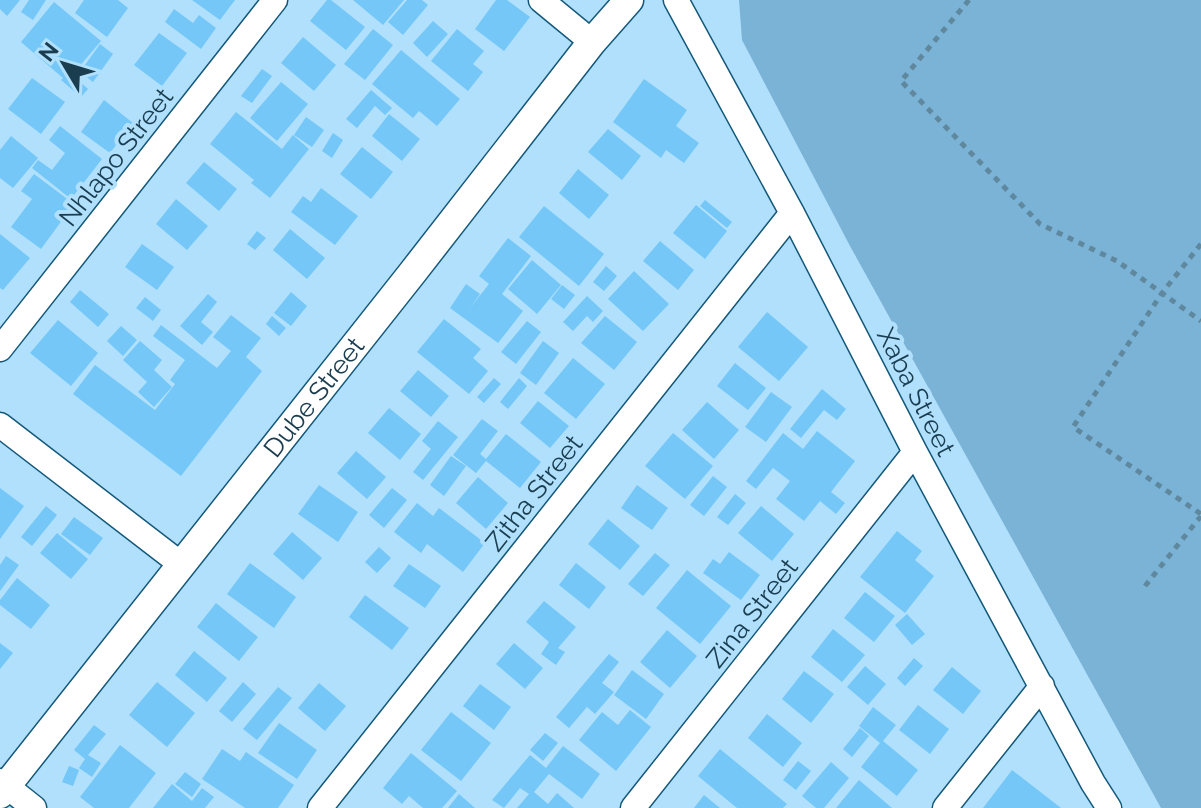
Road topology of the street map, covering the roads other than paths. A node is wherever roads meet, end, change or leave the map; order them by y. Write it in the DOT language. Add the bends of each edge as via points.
graph roads {
  1 [pos="275,0"];
  2 [pos="541,0"];
  3 [pos="629,0"];
  4 [pos="676,0"];
  5 [pos="592,42"];
  6 [pos="792,213"];
  7 [pos="0,349"];
  8 [pos="0,425"];
  9 [pos="915,452"];
  10 [pos="182,565"];
  11 [pos="1042,686"];
  12 [pos="2,787"];
  13 [pos="34,808"];
  14 [pos="320,808"];
  15 [pos="633,808"];
  16 [pos="945,808"];
  17 [pos="1109,808"];
  1 -- 7 [label="street, Nhlapo Street"];
  2 -- 5 [label="street"];
  3 -- 5 [label="street, Dube Street"];
  4 -- 6 [label="street, Xaba Street"];
  5 -- 10 [label="street, Dube Street"];
  6 -- 9 [label="street, Xaba Street"];
  6 -- 14 [label="street, Zitha Street"];
  8 -- 10 [label="street"];
  9 -- 11 [label="street, Xaba Street"];
  9 -- 15 [label="street, Zina Street"];
  10 -- 12 [label="street, Dube Street"];
  11 -- 16 [label="street"];
  11 -- 17 [label="street, Xaba Street"];
  12 -- 13 [label="street"];
}
